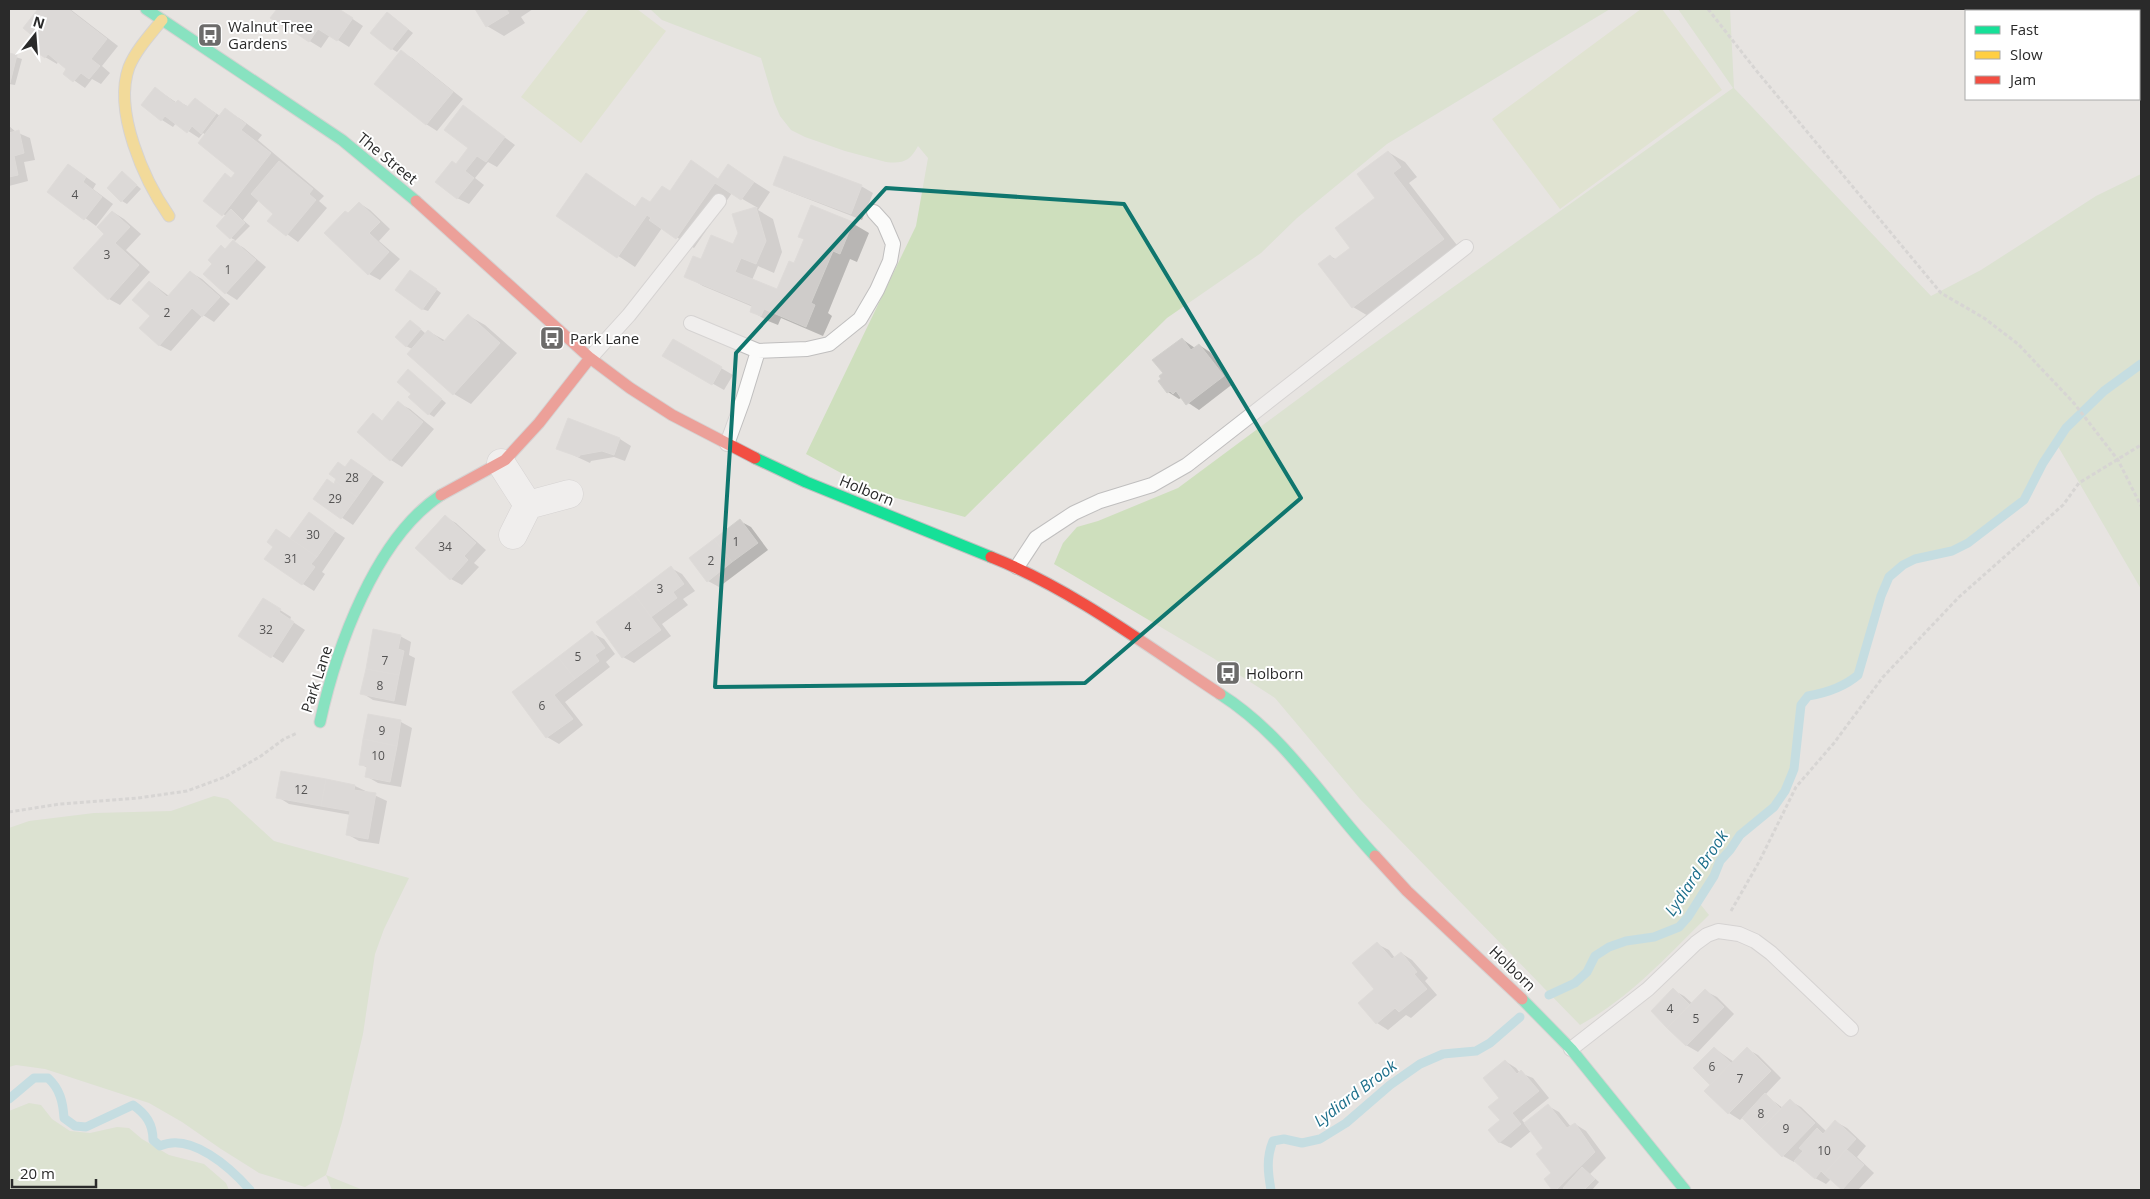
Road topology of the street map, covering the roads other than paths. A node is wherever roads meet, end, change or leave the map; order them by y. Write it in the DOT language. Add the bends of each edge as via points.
graph roads {
  1 [pos="146,9"];
  2 [pos="162,20"];
  3 [pos="719,201"];
  4 [pos="874,212"];
  5 [pos="169,216"];
  6 [pos="1466,247"];
  7 [pos="691,323"];
  8 [pos="758,351"];
  9 [pos="590,358"];
  10 [pos="727,444"];
  11 [pos="501,463"];
  12 [pos="569,494"];
  13 [pos="528,505"];
  14 [pos="513,535"];
  15 [pos="1017,567"];
  16 [pos="320,722"];
  17 [pos="1852,1029"];
  18 [pos="1571,1049"];
  19 [pos="1685,1190"];
  1 -- 2 [label="street, The Street"];
  2 -- 5 [label="street" via="129,67 124,93 131,136 151,186"];
  2 -- 9 [label="street, The Street" via="366,159"];
  3 -- 9 [label="lane" via="629,316"];
  4 -- 8 [label="lane" via="884,223 893,244 890,261 860,319 829,344 807,349"];
  6 -- 15 [label="lane" via="1187,465 1152,485 1074,513 1036,538"];
  7 -- 8 [label="lane"];
  8 -- 10 [label="lane"];
  9 -- 10 [label="street, Holborn" via="672,415"];
  9 -- 11 [label="street, Park Lane" via="531,432"];
  10 -- 15 [label="street, Holborn" via="806,482"];
  11 -- 13 [label="street"];
  11 -- 16 [label="street, Park Lane" via="458,484 429,504 388,551 350,624 325,693"];
  12 -- 13 [label="street"];
  13 -- 14 [label="street"];
  15 -- 18 [label="street, Holborn" via="1065,593 1238,705 1291,754 1367,848 1407,891 1513,989"];
  17 -- 18 [label="lane" via="1754,941 1718,930 1696,943 1648,989"];
  18 -- 19 [label="street, Holborn"];
}
